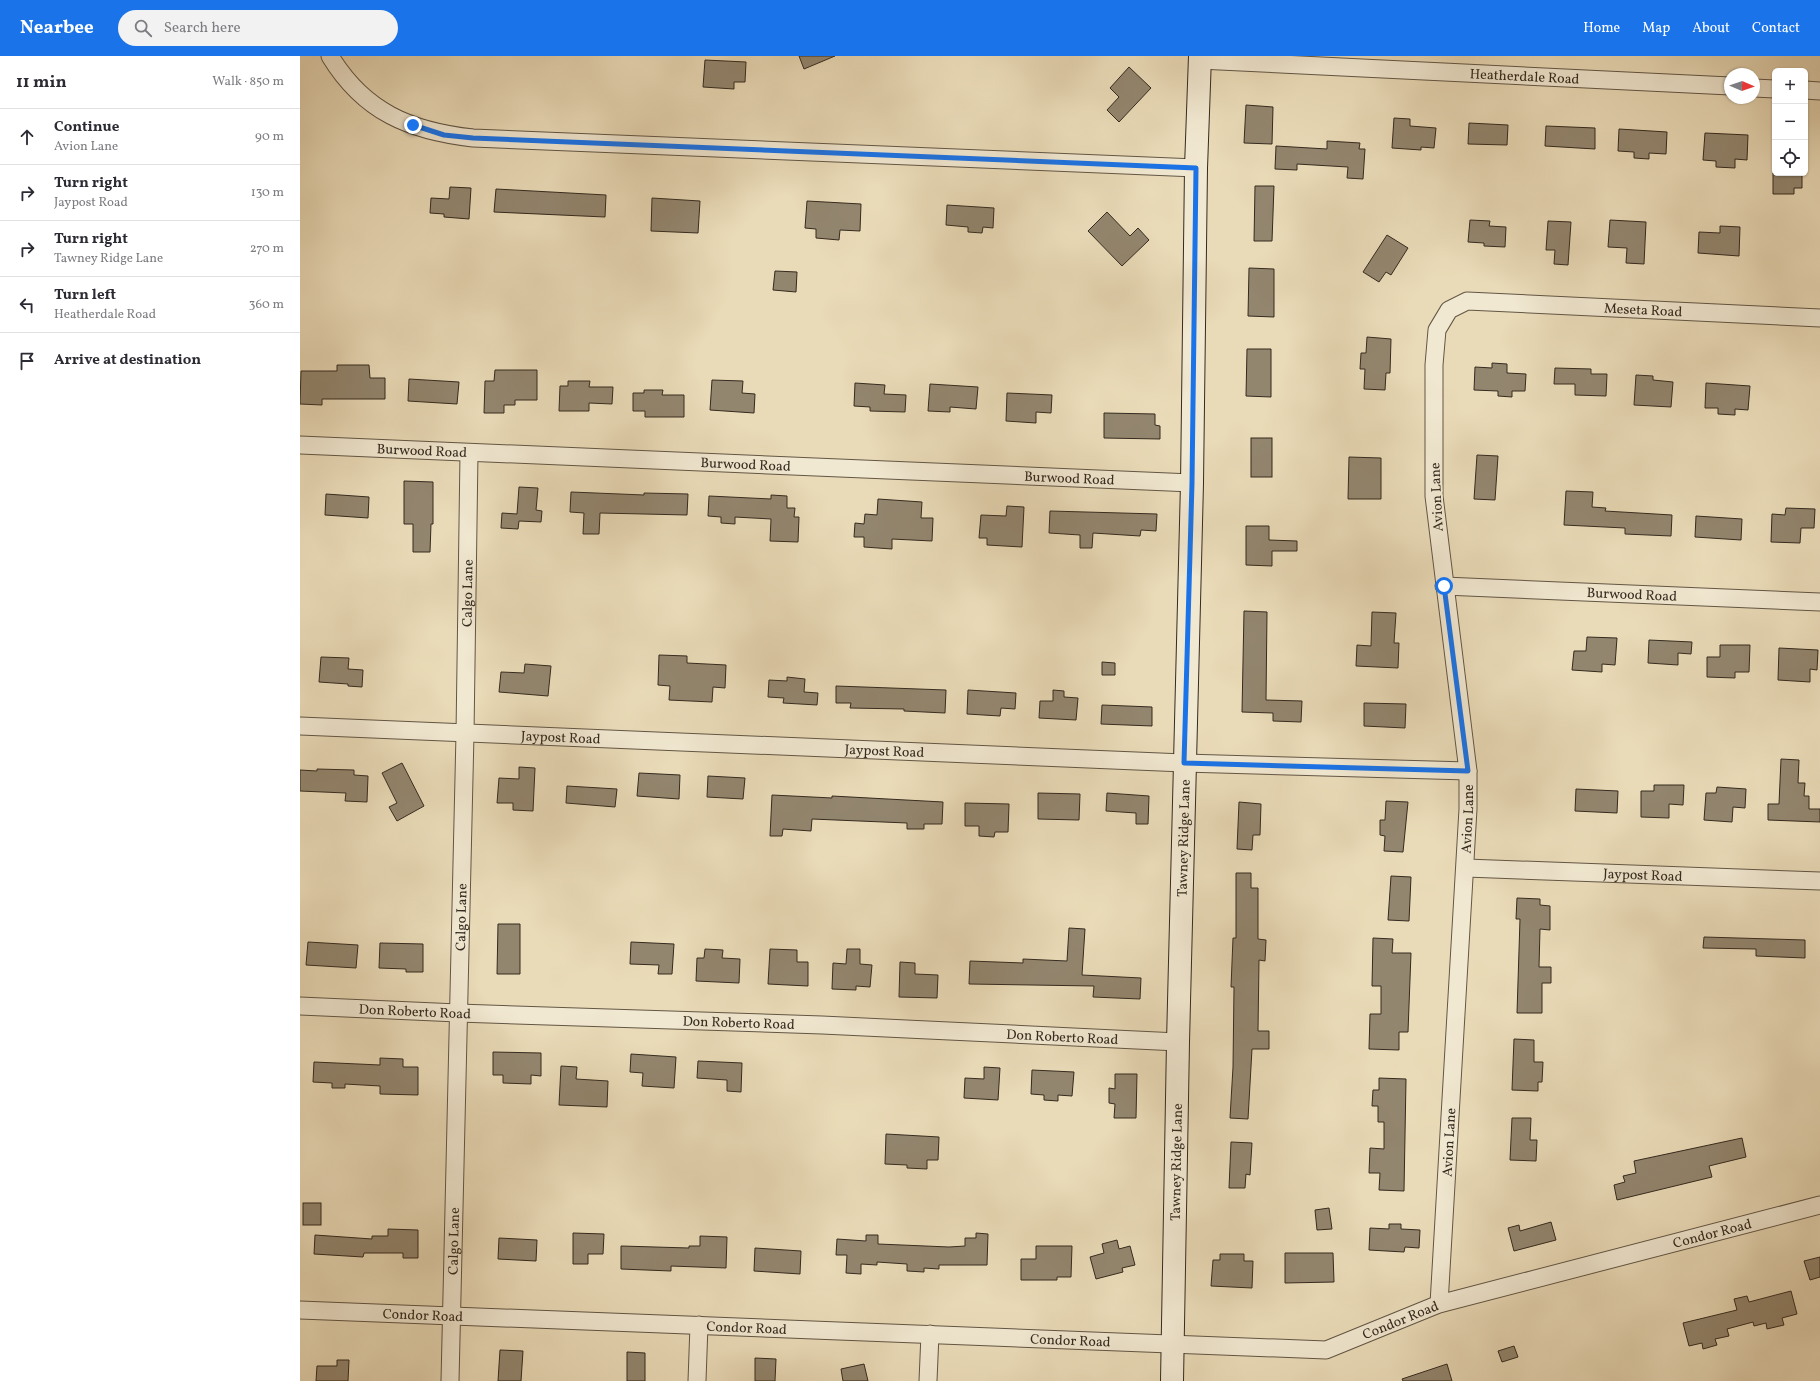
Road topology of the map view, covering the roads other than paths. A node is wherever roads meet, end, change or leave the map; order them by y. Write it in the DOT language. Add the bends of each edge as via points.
graph roads {
  1 [pos="330,56"];
  2 [pos="1199,58"];
  3 [pos="1724,86"];
  4 [pos="1760,88"];
  5 [pos="1772,89"];
  6 [pos="1808,90"];
  7 [pos="1820,91"];
  8 [pos="1196,168"];
  9 [pos="1466,301"];
  10 [pos="1820,318"];
  11 [pos="300,445"];
  12 [pos="469,453"];
  13 [pos="1192,483"];
  14 [pos="1444,586"];
  15 [pos="1820,602"];
  16 [pos="300,726"];
  17 [pos="465,734"];
  18 [pos="1184,763"];
  19 [pos="1468,771"];
  20 [pos="1466,868"];
  21 [pos="1820,881"];
  22 [pos="300,1006"];
  23 [pos="458,1013"];
  24 [pos="1178,1042"];
  25 [pos="1820,1205"];
  26 [pos="1439,1304"];
  27 [pos="300,1310"];
  28 [pos="452,1316"];
  29 [pos="699,1325"];
  30 [pos="930,1334"];
  31 [pos="1173,1343"];
  32 [pos="450,1381"];
  33 [pos="698,1381"];
  34 [pos="928,1381"];
  35 [pos="1172,1381"];
  1 -- 8 [label="street" via="358,93 381,111 444,135"];
  2 -- 3 [label="street, Heatherdale Road"];
  2 -- 8 [label="street, Tawney Ridge Lane"];
  4 -- 5 [label="street"];
  6 -- 7 [label="street"];
  8 -- 13 [label="street, Tawney Ridge Lane"];
  9 -- 10 [label="street, Meseta Road"];
  9 -- 14 [label="street, Avion Lane" via="1449,310 1437,330 1434,365 1434,496"];
  11 -- 12 [label="street, Burwood Road"];
  12 -- 13 [label="street, Burwood Road"];
  12 -- 17 [label="street, Calgo Lane"];
  13 -- 18 [label="street, Tawney Ridge Lane"];
  14 -- 15 [label="street, Burwood Road"];
  14 -- 19 [label="street, Avion Lane"];
  16 -- 17 [label="street, Jaypost Road"];
  17 -- 18 [label="street, Jaypost Road"];
  17 -- 23 [label="street, Calgo Lane"];
  18 -- 19 [label="street, Jaypost Road"];
  18 -- 24 [label="street, Tawney Ridge Lane"];
  19 -- 20 [label="street, Avion Lane"];
  20 -- 21 [label="street, Jaypost Road"];
  20 -- 26 [label="street, Avion Lane"];
  22 -- 23 [label="street, Don Roberto Road"];
  23 -- 24 [label="street, Don Roberto Road" via="822,1025"];
  23 -- 28 [label="street, Calgo Lane"];
  24 -- 31 [label="street, Tawney Ridge Lane"];
  25 -- 26 [label="street, Condor Road"];
  26 -- 31 [label="street, Condor Road" via="1326,1350"];
  27 -- 28 [label="street, Condor Road"];
  28 -- 29 [label="street, Condor Road"];
  28 -- 32 [label="street, Calgo Lane"];
  29 -- 30 [label="street, Condor Road"];
  29 -- 33 [label="street"];
  30 -- 31 [label="street, Condor Road"];
  30 -- 34 [label="street"];
  31 -- 35 [label="street, Tawney Ridge Lane"];
}
